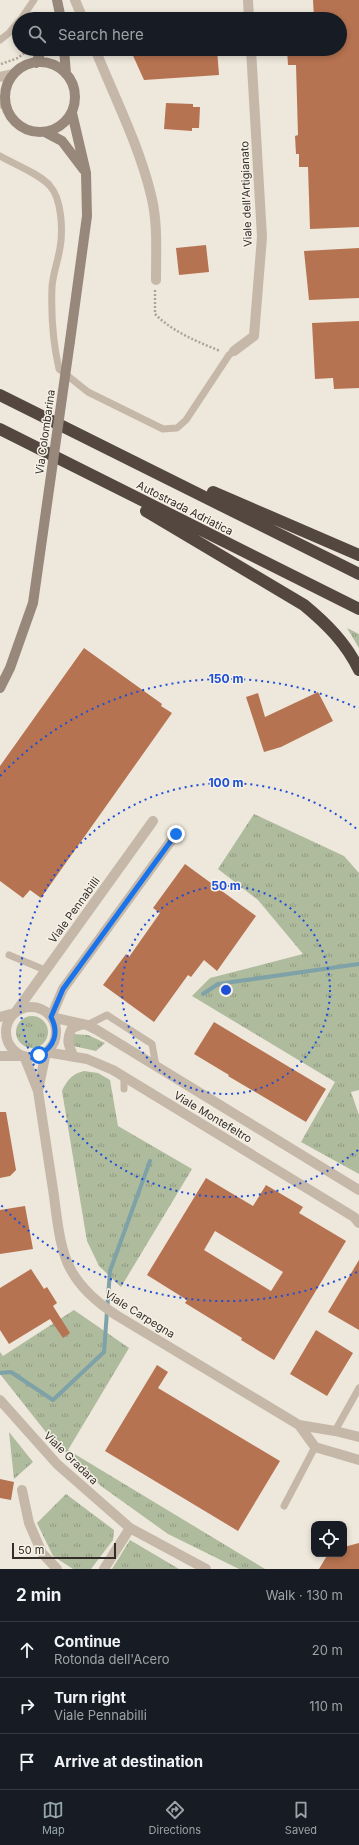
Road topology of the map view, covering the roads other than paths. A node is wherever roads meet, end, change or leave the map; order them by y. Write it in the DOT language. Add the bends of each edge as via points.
graph roads {
  1 [pos="34,0"];
  2 [pos="76,0"];
  3 [pos="248,0"];
  4 [pos="26,12"];
  5 [pos="80,12"];
  6 [pos="249,12"];
  7 [pos="12,29"];
  8 [pos="0,40"];
  9 [pos="39,56"];
  10 [pos="65,56"];
  11 [pos="98,56"];
  12 [pos="251,56"];
  13 [pos="36,63"];
  14 [pos="14,74"];
  15 [pos="66,74"];
  16 [pos="0,77"];
  17 [pos="3,104"];
  18 [pos="72,113"];
  19 [pos="45,132"];
  20 [pos="0,156"];
  21 [pos="86,173"];
  22 [pos="156,280"];
  23 [pos="231,353"];
  24 [pos="0,395"];
  25 [pos="0,429"];
  26 [pos="88,438"];
  27 [pos="72,465"];
  28 [pos="359,555"];
  29 [pos="359,574"];
  30 [pos="359,609"];
  31 [pos="359,670"];
  32 [pos="0,688"];
  33 [pos="153,821"];
  34 [pos="176,834"];
  35 [pos="8,955"];
  36 [pos="45,970"];
  37 [pos="16,1012"];
  38 [pos="0,1017"];
  39 [pos="51,1017"];
  40 [pos="85,1024"];
  41 [pos="46,1052"];
  42 [pos="0,1056"];
  43 [pos="24,1056"];
  44 [pos="74,1056"];
  45 [pos="156,1066"];
  46 [pos="124,1078"];
  47 [pos="124,1089"];
  48 [pos="38,1091"];
  49 [pos="359,1190"];
  50 [pos="357,1218"];
  51 [pos="359,1388"];
  52 [pos="0,1400"];
  53 [pos="299,1425"];
  54 [pos="335,1430"];
  55 [pos="359,1437"];
  56 [pos="315,1447"];
  57 [pos="359,1460"];
  58 [pos="22,1490"];
  59 [pos="284,1506"];
  60 [pos="130,1528"];
  61 [pos="57,1569"];
  62 [pos="104,1569"];
  63 [pos="206,1569"];
  1 -- 4 [label="lane"];
  2 -- 5 [label="street"];
  3 -- 6 [label="street"];
  7 -- 8 [label="lane"];
  9 -- 13 [label="street"];
  10 -- 15 [label="street"];
  11 -- 22 [label="street" via="143,167 152,196 156,229"];
  12 -- 23 [label="street, Viale dell'Artigianato" via="262,237 254,336"];
  13 -- 14 [label="street"];
  13 -- 15 [label="street" via="52,64"];
  14 -- 16 [label="street"];
  14 -- 17 [label="street" via="6,90"];
  15 -- 18 [label="street" via="73,85 76,97"];
  17 -- 19 [label="street" via="20,127 28,131"];
  18 -- 19 [label="street" via="60,126"];
  18 -- 21 [label="street, Via Colombarina"];
  19 -- 21 [label="street" via="62,141"];
  20 -- 23 [label="lane" via="50,185 57,197 61,247 52,286 59,369 88,392 163,429 177,428 186,420"];
  21 -- 32 [label="street, Via Colombarina, bridge" via="87,216 33,603 10,668"];
  24 -- 26 [label="highway, Autostrada Adriatica"];
  25 -- 27 [label="highway, Autostrada Adriatica"];
  26 -- 28 [label="highway"];
  26 -- 29 [label="highway, Autostrada Adriatica"];
  27 -- 30 [label="highway, Autostrada Adriatica"];
  27 -- 31 [label="highway" via="304,605 325,622 339,638"];
  33 -- 36 [label="street, Viale Pennabilli"];
  34 -- 39 [label="street" via="63,989"];
  35 -- 36 [label="lane"];
  36 -- 37 [label="street, Viale Pennabilli"];
  37 -- 38 [label="street"];
  37 -- 39 [label="street" via="38,1008"];
  37 -- 43 [label="street" via="7,1025 7,1041 17,1053"];
  39 -- 40 [label="street, Viale Montefeltro"];
  39 -- 41 [label="street" via="56,1031 52,1046"];
  40 -- 44 [label="street" via="72,1028 68,1035 67,1043"];
  40 -- 45 [label="street, Viale Montefeltro"];
  40 -- 45 [label="lane" via="107,1015 152,1044"];
  41 -- 43 [label="street" via="32,1057"];
  41 -- 44 [label="street, Viale Montefeltro"];
  41 -- 48 [label="street, Viale Carpegna"];
  42 -- 43 [label="street"];
  43 -- 48 [label="street, Viale Carpegna"];
  44 -- 46 [label="street, Viale Montefeltro" via="87,1059"];
  45 -- 49 [label="street, Viale Montefeltro"];
  46 -- 47 [label="lane"];
  46 -- 50 [label="street, Viale Montefeltro" via="198,1127"];
  48 -- 53 [label="street, Viale Carpegna" via="64,1252 70,1270 82,1286 116,1315"];
  51 -- 54 [label="lane"];
  52 -- 60 [label="street, Viale Gradara" via="57,1464"];
  53 -- 54 [label="street, Viale Carpegna"];
  53 -- 56 [label="street, Viale Carpegna"];
  54 -- 55 [label="street, Viale Carpegna"];
  56 -- 57 [label="street"];
  56 -- 59 [label="lane"];
  58 -- 61 [label="street" via="29,1523 42,1553"];
  60 -- 62 [label="street"];
  60 -- 63 [label="street, Viale Gradara"];
}
